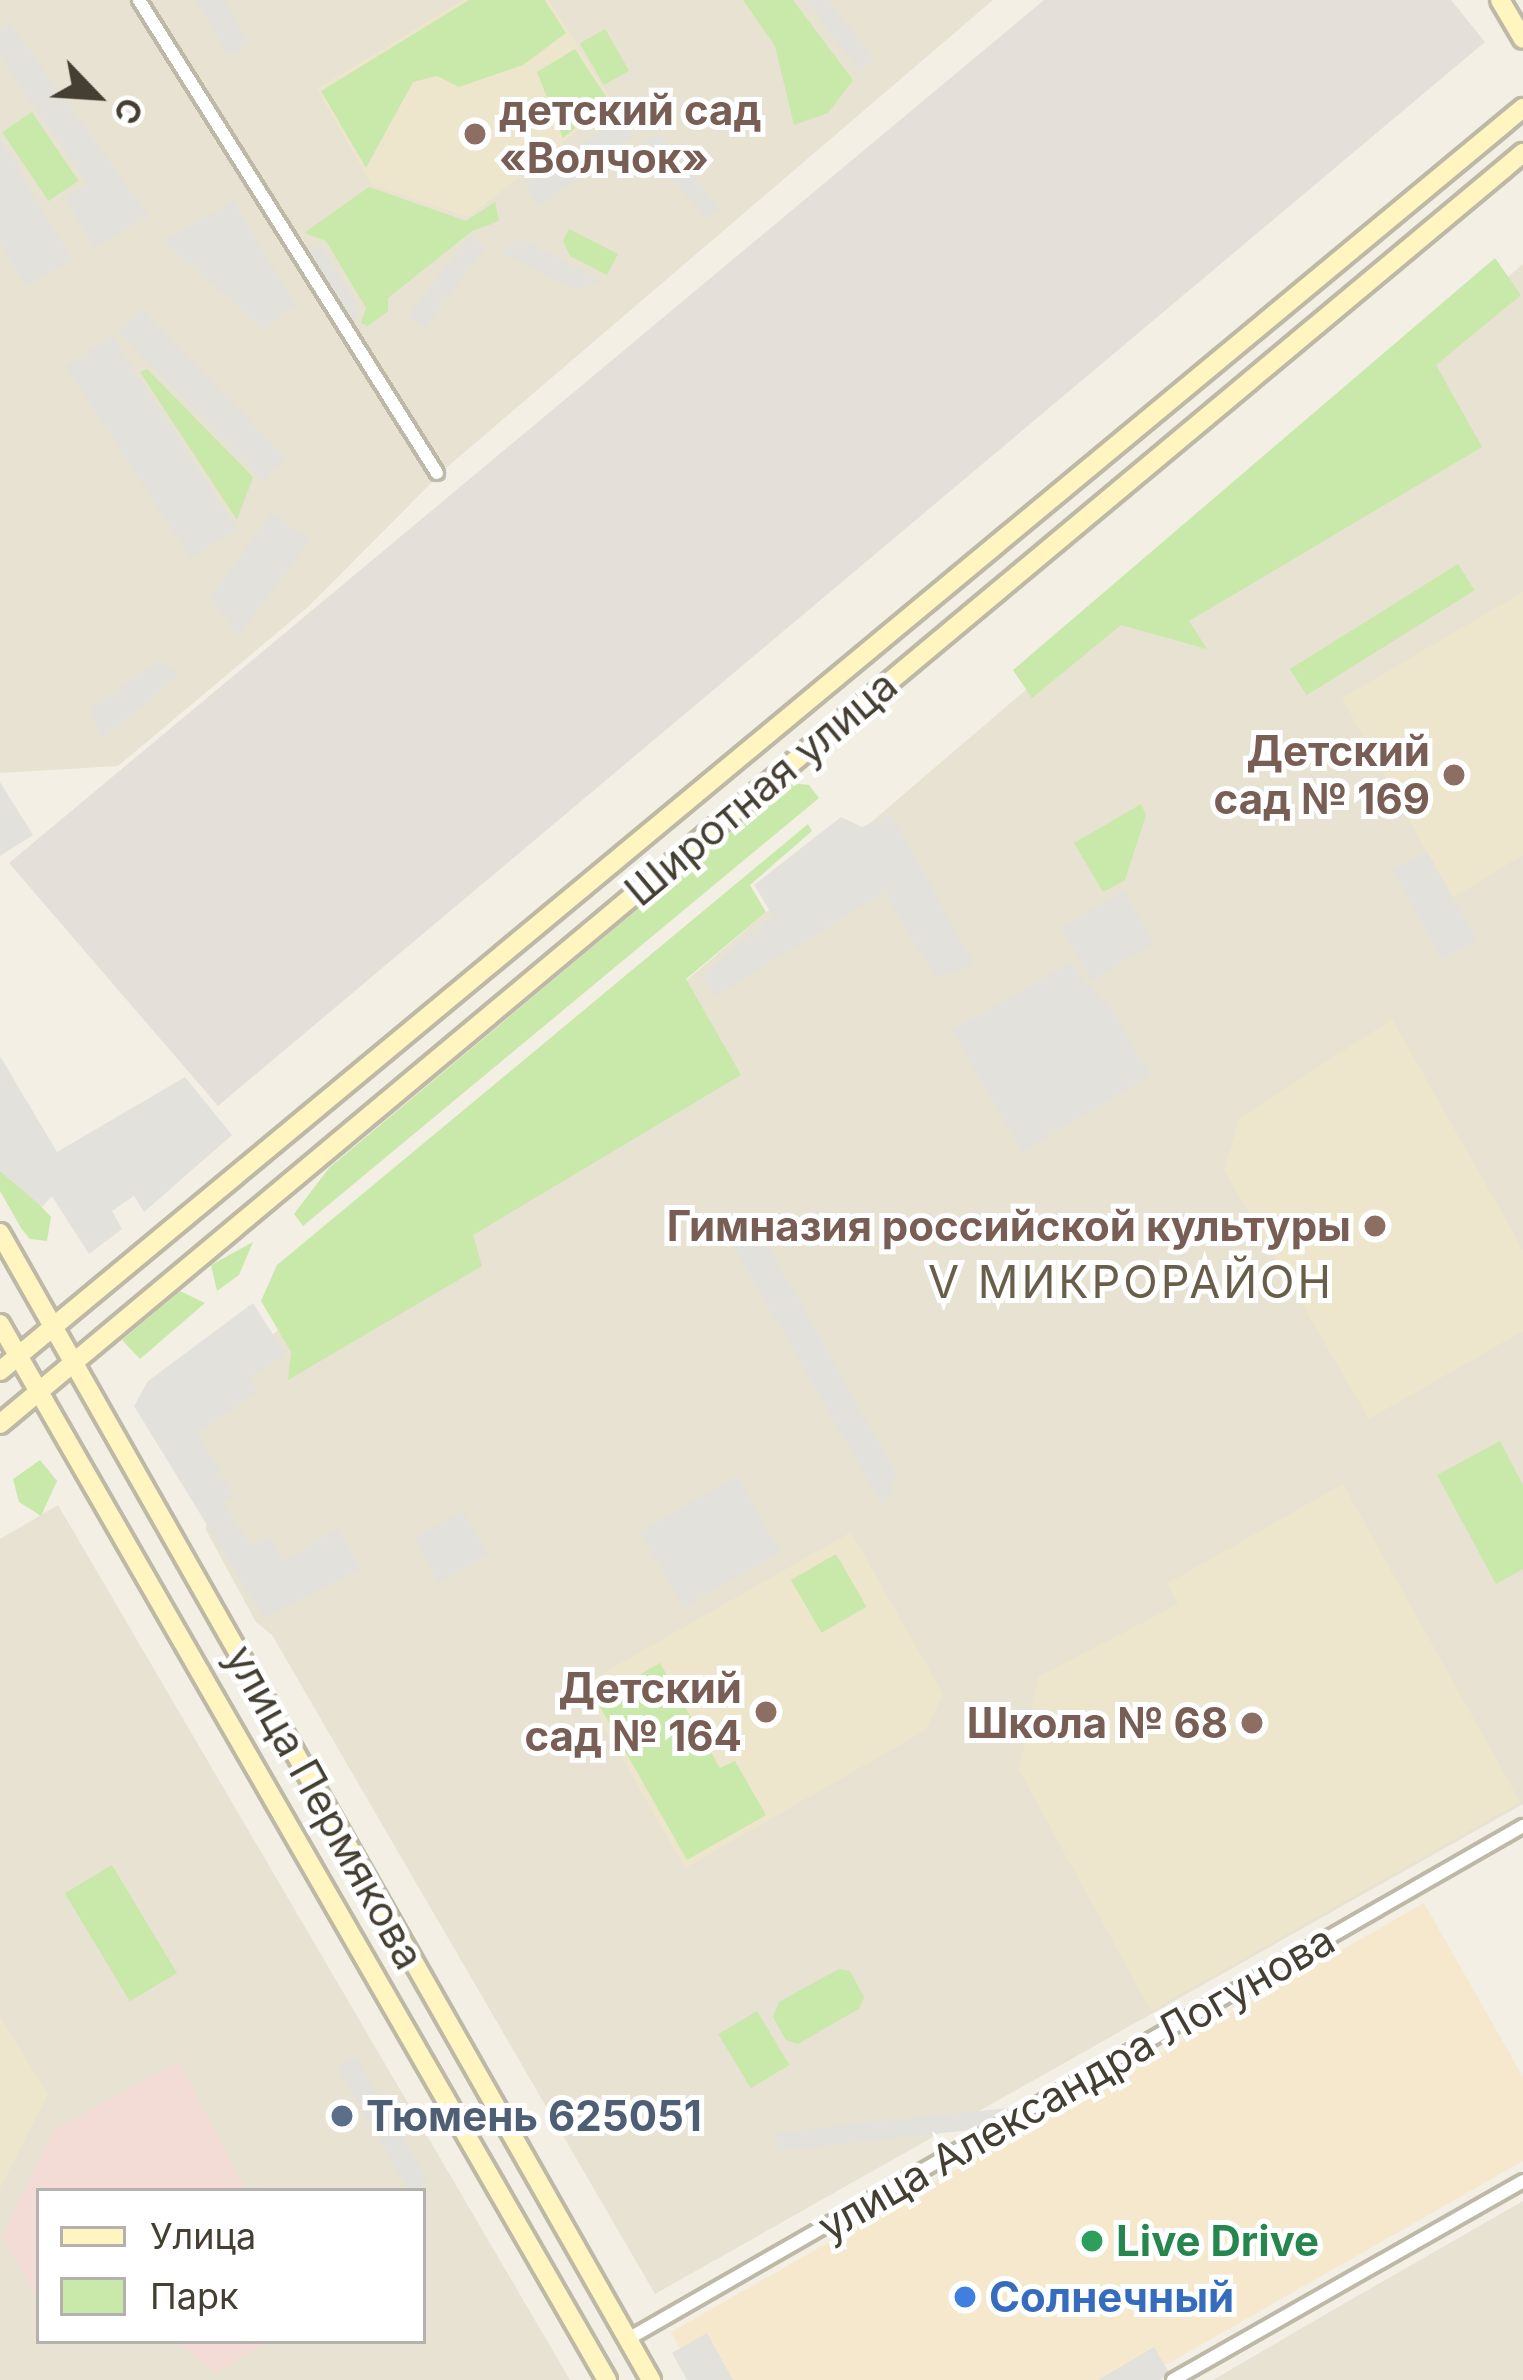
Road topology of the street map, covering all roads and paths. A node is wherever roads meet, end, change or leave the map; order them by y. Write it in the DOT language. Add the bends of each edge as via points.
graph roads {
  1 [pos="139,0"];
  2 [pos="1500,0"];
  3 [pos="1523,39"];
  4 [pos="1523,108"];
  5 [pos="1523,153"];
  6 [pos="437,473"];
  7 [pos="589,887"];
  8 [pos="611,913"];
  9 [pos="0,1233"];
  10 [pos="0,1324"];
  11 [pos="54,1326"];
  12 [pos="19,1356"];
  13 [pos="73,1362"];
  14 [pos="0,1371"];
  15 [pos="39,1392"];
  16 [pos="0,1424"];
  17 [pos="1523,1826"];
  18 [pos="1523,2181"];
  19 [pos="628,2338"];
  20 [pos="607,2380"];
  21 [pos="651,2380"];
  22 [pos="1173,2380"];
  1 -- 6 [label="street"];
  2 -- 3 [label="main road"];
  4 -- 7 [label="main road, Широтная улица"];
  5 -- 8 [label="main road, Широтная улица"];
  7 -- 8 [label="main road"];
  7 -- 11 [label="main road, Широтная улица"];
  8 -- 13 [label="main road, Широтная улица"];
  9 -- 11 [label="main road, улица Пермякова"];
  10 -- 12 [label="main road, улица Пермякова"];
  11 -- 12 [label="main road, Широтная улица"];
  11 -- 13 [label="main road, улица Пермякова"];
  12 -- 14 [label="main road, Широтная улица"];
  12 -- 15 [label="main road, улица Пермякова"];
  13 -- 15 [label="main road, Широтная улица"];
  13 -- 19 [label="main road, улица Пермякова"];
  15 -- 16 [label="main road, Широтная улица"];
  15 -- 20 [label="main road, улица Пермякова"];
  17 -- 19 [label="street, улица Александра Логунова"];
  18 -- 22 [label="street"];
  19 -- 21 [label="main road, улица Пермякова"];
}
